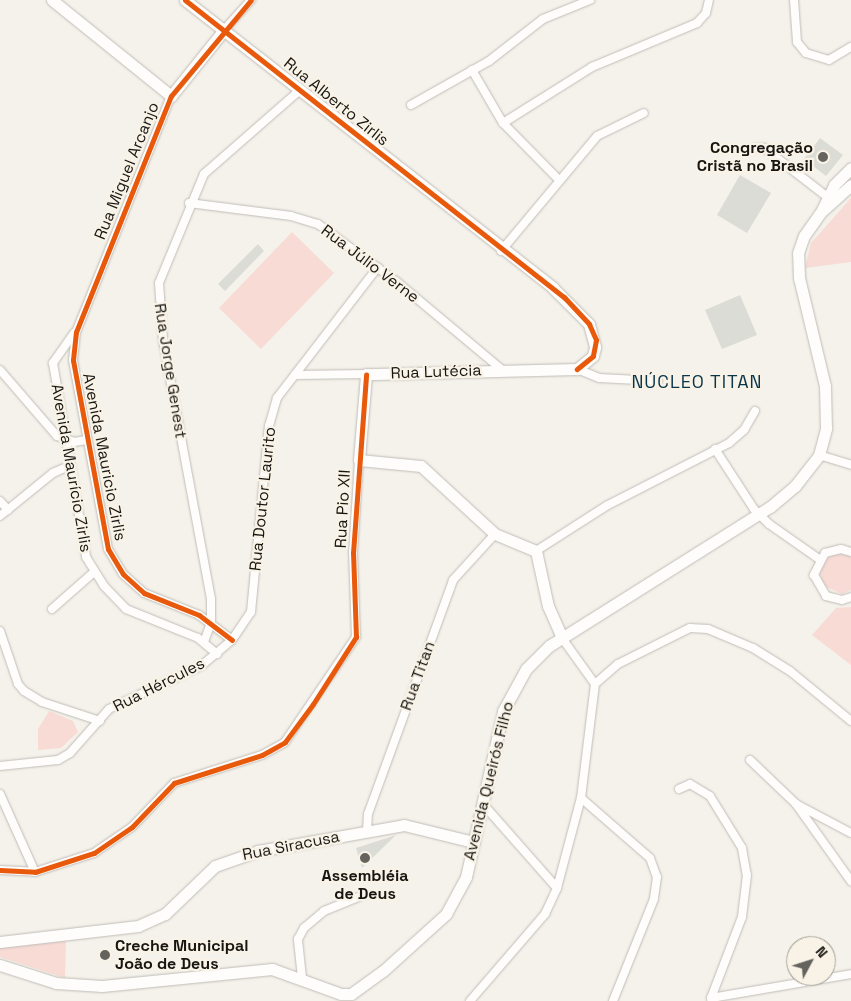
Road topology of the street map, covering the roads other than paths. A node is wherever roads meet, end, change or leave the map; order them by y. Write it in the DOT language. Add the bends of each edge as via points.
graph roads {
  1 [pos="52,0"];
  2 [pos="185,0"];
  3 [pos="251,0"];
  4 [pos="590,0"];
  5 [pos="710,0"];
  6 [pos="794,0"];
  7 [pos="222,31"];
  8 [pos="851,47"];
  9 [pos="472,70"];
  10 [pos="300,90"];
  11 [pos="171,96"];
  12 [pos="411,105"];
  13 [pos="644,113"];
  14 [pos="503,123"];
  15 [pos="754,148"];
  16 [pos="851,168"];
  17 [pos="559,180"];
  18 [pos="851,186"];
  19 [pos="830,199"];
  20 [pos="189,203"];
  21 [pos="501,251"];
  22 [pos="378,267"];
  23 [pos="76,332"];
  24 [pos="54,360"];
  25 [pos="73,360"];
  26 [pos="501,369"];
  27 [pos="577,369"];
  28 [pos="0,370"];
  29 [pos="366,374"];
  30 [pos="295,375"];
  31 [pos="658,381"];
  32 [pos="755,411"];
  33 [pos="87,440"];
  34 [pos="65,441"];
  35 [pos="715,449"];
  36 [pos="819,455"];
  37 [pos="359,460"];
  38 [pos="851,465"];
  39 [pos="69,466"];
  40 [pos="0,501"];
  41 [pos="8,510"];
  42 [pos="761,513"];
  43 [pos="0,516"];
  44 [pos="495,534"];
  45 [pos="536,551"];
  46 [pos="851,552"];
  47 [pos="819,559"];
  48 [pos="94,572"];
  49 [pos="851,597"];
  50 [pos="52,610"];
  51 [pos="211,623"];
  52 [pos="0,630"];
  53 [pos="562,638"];
  54 [pos="232,640"];
  55 [pos="204,642"];
  56 [pos="217,654"];
  57 [pos="595,684"];
  58 [pos="100,721"];
  59 [pos="851,721"];
  60 [pos="750,760"];
  61 [pos="0,766"];
  62 [pos="679,789"];
  63 [pos="0,794"];
  64 [pos="580,798"];
  65 [pos="482,803"];
  66 [pos="796,804"];
  67 [pos="367,832"];
  68 [pos="851,833"];
  69 [pos="474,842"];
  70 [pos="0,870"];
  71 [pos="35,872"];
  72 [pos="851,881"];
  73 [pos="557,888"];
  74 [pos="366,894"];
  75 [pos="0,942"];
  76 [pos="2,967"];
  77 [pos="851,974"];
  78 [pos="302,978"];
  79 [pos="470,1001"];
  80 [pos="613,1001"];
  1 -- 11 [label="main road"];
  2 -- 7 [label="main road, Rua Alberto Zirlis"];
  3 -- 7 [label="street"];
  4 -- 9 [label="street" via="543,19 515,44"];
  5 -- 14 [label="street" via="706,13 697,23 592,67"];
  6 -- 8 [label="street" via="796,37 806,53 830,60"];
  7 -- 10 [label="main road, Rua Alberto Zirlis"];
  7 -- 11 [label="main road, Rua Miguel Arcanjo"];
  9 -- 12 [label="street"];
  9 -- 14 [label="street"];
  10 -- 20 [label="street, Rua Jorge Genest" via="222,154 204,174"];
  10 -- 21 [label="main road, Rua Alberto Zirlis"];
  11 -- 23 [label="street, Rua Miguel Arcanjo"];
  13 -- 17 [label="street" via="597,136"];
  14 -- 17 [label="street"];
  15 -- 19 [label="street" via="764,148"];
  16 -- 19 [label="main road, Avenida Queirós Filho"];
  17 -- 21 [label="street"];
  18 -- 19 [label="main road, Avenida Queirós Filho"];
  19 -- 36 [label="main road, Avenida Queirós Filho" via="800,245 797,262 825,386 826,428"];
  20 -- 22 [label="street, Rua Júlio Verne" via="307,220 335,234"];
  20 -- 51 [label="street, Rua Jorge Genest" via="159,282 157,298 211,599"];
  21 -- 27 [label="main road, Rua Alberto Zirlis" via="554,288 589,324 595,347 592,356"];
  22 -- 26 [label="street, Rua Júlio Verne"];
  22 -- 30 [label="street, Rua Doutor Laurito"];
  23 -- 24 [label="street"];
  23 -- 25 [label="street, Avenida Mauricio Zirlis"];
  24 -- 25 [label="street, Avenida Maurício Zirlis" via="65,356"];
  24 -- 34 [label="street, Avenida Maurício Zirlis"];
  25 -- 33 [label="street, Avenida Mauricio Zirlis"];
  26 -- 27 [label="main road, Rua Lutécia" via="533,373"];
  26 -- 29 [label="main road, Rua Lutécia"];
  27 -- 31 [label="street" via="600,378"];
  28 -- 34 [label="street"];
  29 -- 30 [label="street, Rua Lutécia"];
  29 -- 37 [label="main road, Rua Pio XII"];
  30 -- 54 [label="street, Rua Doutor Laurito" via="277,398 269,426 251,612"];
  32 -- 35 [label="street" via="744,430"];
  33 -- 34 [label="street"];
  33 -- 51 [label="street, Avenida Mauricio Zirlis" via="102,531 123,574 144,593"];
  34 -- 39 [label="street, Avenida Maurício Zirlis"];
  35 -- 42 [label="street" via="754,509"];
  35 -- 45 [label="street" via="608,505"];
  36 -- 38 [label="street"];
  36 -- 42 [label="main road, Avenida Queirós Filho" via="795,486"];
  37 -- 44 [label="main road" via="421,466"];
  37 -- 71 [label="street, Rua Pio XII" via="353,553 356,637 285,742 262,755 174,783 112,843 75,861"];
  39 -- 41 [label="street" via="53,473"];
  39 -- 48 [label="street, Avenida Maurício Zirlis" via="81,542"];
  40 -- 41 [label="street"];
  41 -- 43 [label="street"];
  42 -- 47 [label="street" via="769,524"];
  42 -- 53 [label="main road, Avenida Queirós Filho"];
  44 -- 45 [label="main road"];
  44 -- 67 [label="street, Rua Titan" via="453,580 368,814"];
  45 -- 53 [label="main road" via="548,606"];
  46 -- 47 [label="street" via="833,550"];
  47 -- 49 [label="street" via="814,575 820,590 834,600"];
  48 -- 50 [label="street"];
  48 -- 55 [label="street, Avenida Maurício Zirlis" via="126,609"];
  51 -- 54 [label="street, Avenida Mauricio Zirlis"];
  51 -- 55 [label="street, Rua Jorge Genest"];
  52 -- 58 [label="street" via="18,684 24,691 42,702"];
  53 -- 57 [label="street"];
  53 -- 65 [label="main road, Avenida Queirós Filho" via="526,668 508,699"];
  54 -- 56 [label="street"];
  55 -- 56 [label="street, Avenida Maurício Zirlis"];
  56 -- 58 [label="street, Rua Hércules" via="201,666 121,702"];
  57 -- 59 [label="street" via="618,664 690,628 708,629 753,648 790,671"];
  57 -- 64 [label="street"];
  58 -- 61 [label="street, Rua Hércules" via="70,753 58,760"];
  60 -- 66 [label="street"];
  62 -- 77 [label="street" via="690,784 710,796 742,848 747,875 742,918 710,998"];
  63 -- 71 [label="street"];
  64 -- 73 [label="street"];
  64 -- 80 [label="street" via="650,858 657,878 654,899"];
  65 -- 69 [label="main road, Avenida Queirós Filho"];
  65 -- 73 [label="street"];
  66 -- 68 [label="street"];
  66 -- 72 [label="street"];
  67 -- 69 [label="main road, Rua Siracusa" via="404,825"];
  67 -- 75 [label="main road, Rua Siracusa" via="258,851 226,860 205,874 165,914 138,926"];
  69 -- 78 [label="main road, Avenida Queirós Filho" via="454,903 383,971 350,994 341,994"];
  70 -- 71 [label="street"];
  73 -- 79 [label="street" via="545,914"];
  74 -- 78 [label="street" via="324,911 304,928 298,939"];
  76 -- 78 [label="main road, Avenida Queirós Filho" via="56,983 102,986 272,969"];
}
